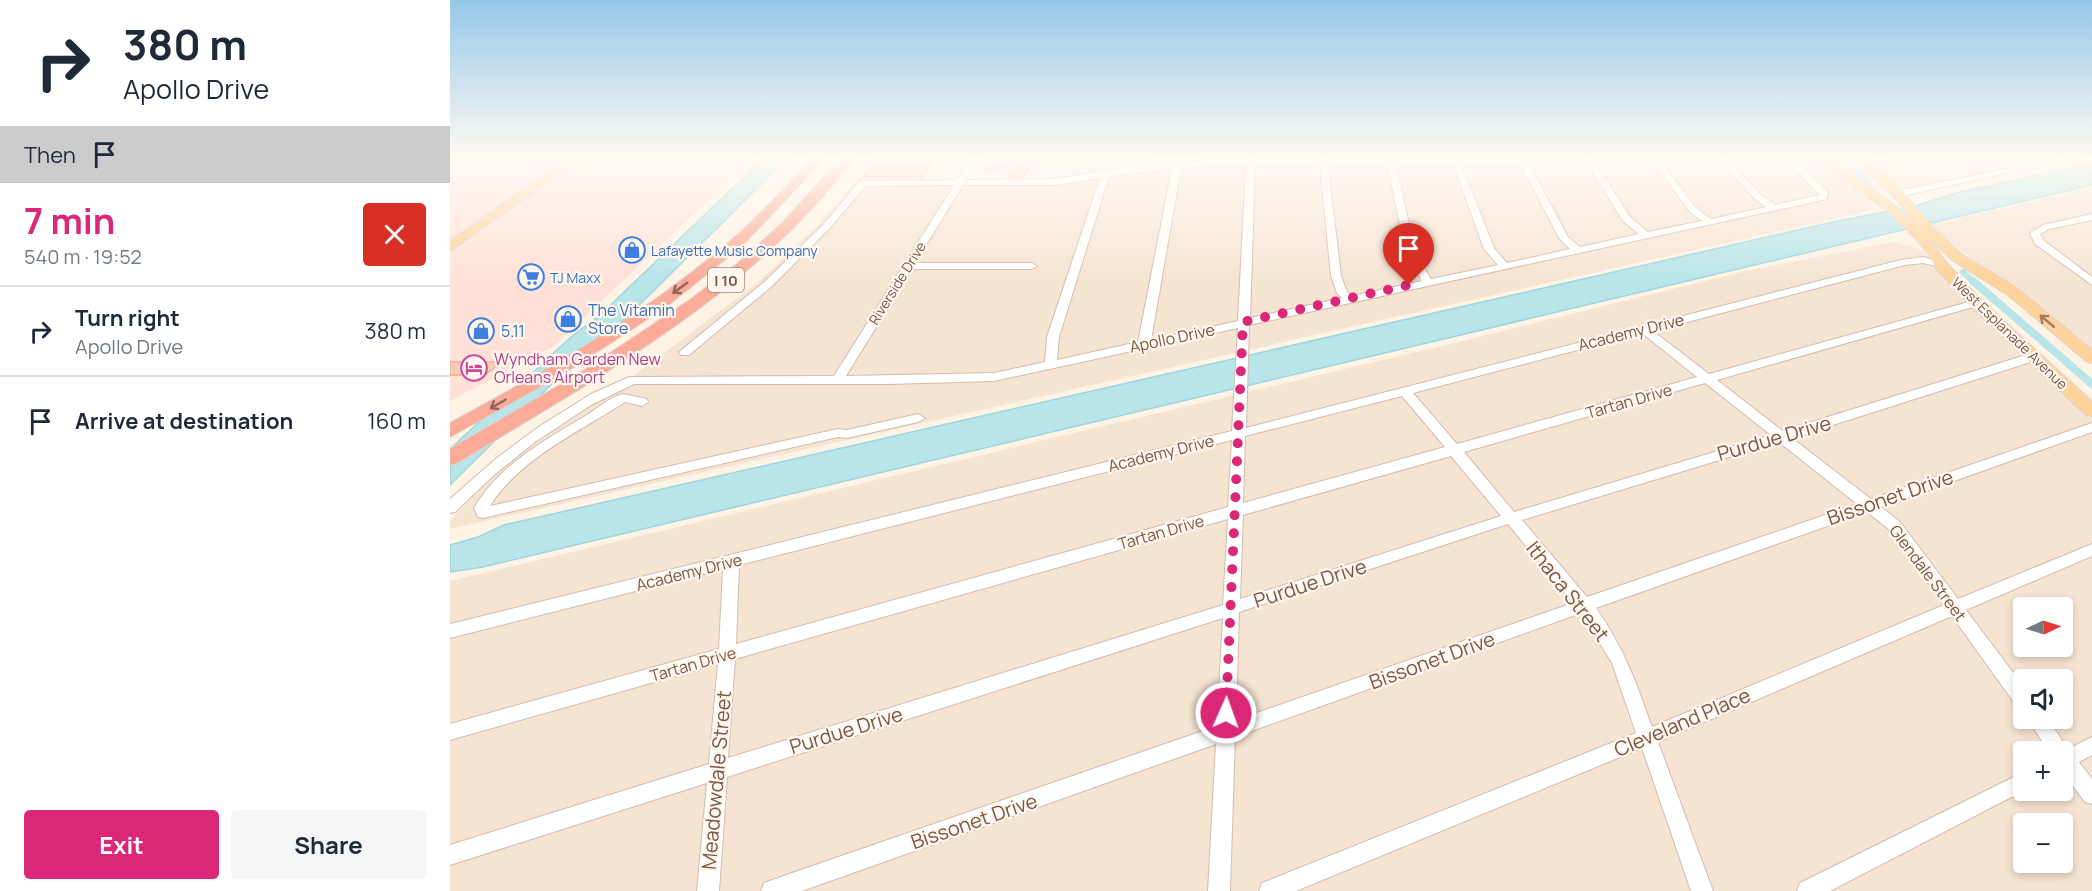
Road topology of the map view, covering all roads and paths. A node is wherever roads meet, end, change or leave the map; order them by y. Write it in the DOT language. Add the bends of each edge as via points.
graph roads {
  1 [pos="502,198"];
  2 [pos="515,198"];
  3 [pos="520,198"];
  4 [pos="780,198"];
  5 [pos="814,198"];
  6 [pos="851,198"];
  7 [pos="950,198"];
  8 [pos="1098,198"];
  9 [pos="1171,198"];
  10 [pos="1249,198"];
  11 [pos="1328,198"];
  12 [pos="1399,198"];
  13 [pos="1470,198"];
  14 [pos="1543,198"];
  15 [pos="1613,198"];
  16 [pos="1684,198"];
  17 [pos="1760,198"];
  18 [pos="1817,198"];
  19 [pos="1876,198"];
  20 [pos="1901,198"];
  21 [pos="807,205"];
  22 [pos="508,206"];
  23 [pos="1774,208"];
  24 [pos="2092,217"];
  25 [pos="1710,222"];
  26 [pos="1922,230"];
  27 [pos="450,233"];
  28 [pos="1646,235"];
  29 [pos="450,247"];
  30 [pos="1577,249"];
  31 [pos="1504,265"];
  32 [pos="909,266"];
  33 [pos="1032,266"];
  34 [pos="1942,266"];
  35 [pos="1988,277"];
  36 [pos="2089,277"];
  37 [pos="1427,281"];
  38 [pos="1349,299"];
  39 [pos="1976,303"];
  40 [pos="1243,322"];
  41 [pos="1644,329"];
  42 [pos="1144,344"];
  43 [pos="685,352"];
  44 [pos="2033,357"];
  45 [pos="2092,358"];
  46 [pos="1051,364"];
  47 [pos="1707,378"];
  48 [pos="838,380"];
  49 [pos="1404,390"];
  50 [pos="642,402"];
  51 [pos="2092,411"];
  52 [pos="569,413"];
  53 [pos="918,418"];
  54 [pos="589,420"];
  55 [pos="2092,427"];
  56 [pos="450,431"];
  57 [pos="1238,434"];
  58 [pos="1782,436"];
  59 [pos="1454,450"];
  60 [pos="450,458"];
  61 [pos="450,473"];
  62 [pos="1868,504"];
  63 [pos="450,508"];
  64 [pos="1233,512"];
  65 [pos="1511,519"];
  66 [pos="2092,550"];
  67 [pos="731,562"];
  68 [pos="1585,606"];
  69 [pos="1954,608"];
  70 [pos="1230,609"];
  71 [pos="450,631"];
  72 [pos="727,654"];
  73 [pos="2013,687"];
  74 [pos="450,732"];
  75 [pos="1225,733"];
  76 [pos="1648,737"];
  77 [pos="2092,746"];
  78 [pos="2073,753"];
  79 [pos="2073,769"];
  80 [pos="716,770"];
  81 [pos="2013,786"];
  82 [pos="2092,795"];
  83 [pos="450,855"];
  84 [pos="708,891"];
  85 [pos="772,891"];
  86 [pos="1219,891"];
  87 [pos="1270,891"];
  88 [pos="1702,891"];
  89 [pos="1808,891"];
  1 -- 27 [label="main road"];
  2 -- 22 [label="main road"];
  3 -- 22 [label="main road"];
  4 -- 56 [label="highway, I 10, one-way" via="726,252 676,292 539,381"];
  5 -- 21 [label="highway, I 10"];
  6 -- 43 [label="street" via="767,285"];
  7 -- 32 [label="street, Riverside Drive"];
  8 -- 46 [label="street" via="1053,337"];
  9 -- 42 [label="street"];
  10 -- 40 [label="street"];
  11 -- 38 [label="street" via="1336,276 1342,293"];
  12 -- 37 [label="street" via="1411,252"];
  13 -- 31 [label="street" via="1489,249"];
  14 -- 30 [label="street" via="1564,238"];
  15 -- 28 [label="street" via="1626,219"];
  16 -- 25 [label="street"];
  17 -- 23 [label="street"];
  18 -- 23 [label="street, Apollo Drive"];
  19 -- 26 [label="main road, West Esplanade Avenue"];
  20 -- 26 [label="main road, West Esplanade Avenue"];
  21 -- 60 [label="highway, I 10" via="742,267 698,302 547,401"];
  21 -- 61 [label="highway" via="781,239 736,283 653,347"];
  22 -- 29 [label="main road"];
  23 -- 25 [label="street, Apollo Drive"];
  24 -- 36 [label="street" via="2035,233 2039,242"];
  25 -- 28 [label="street, Apollo Drive"];
  26 -- 34 [label="main road, West Esplanade Avenue"];
  26 -- 35 [label="main road, West Esplanade Avenue"];
  28 -- 30 [label="street, Apollo Drive"];
  30 -- 31 [label="street, Apollo Drive"];
  31 -- 37 [label="street, Apollo Drive"];
  32 -- 33 [label="street"];
  32 -- 48 [label="street, Riverside Drive"];
  34 -- 35 [label="main road" via="1962,266"];
  34 -- 39 [label="main road, West Esplanade Avenue"];
  34 -- 41 [label="street, Academy Drive" via="1923,260 1905,262"];
  45 -- 35 [label="main road, West Esplanade Avenue, one-way" via="2013,292"];
  37 -- 38 [label="street, Apollo Drive"];
  38 -- 40 [label="street, Apollo Drive"];
  39 -- 44 [label="main road, West Esplanade Avenue"];
  39 -- 47 [label="street, Tartan Drive"];
  40 -- 42 [label="street, Apollo Drive"];
  40 -- 57 [label="street"];
  41 -- 47 [label="street, Glendale Street"];
  41 -- 49 [label="street, Academy Drive"];
  42 -- 46 [label="street, Apollo Drive"];
  44 -- 51 [label="main road, West Esplanade Avenue"];
  44 -- 58 [label="street, Purdue Drive"];
  46 -- 48 [label="street, Apollo Drive" via="984,378"];
  47 -- 58 [label="street, Glendale Street"];
  47 -- 59 [label="street, Tartan Drive"];
  48 -- 52 [label="street, Apollo Drive" via="633,380 612,387"];
  49 -- 57 [label="street, Academy Drive"];
  49 -- 59 [label="street, Ithaca Street"];
  50 -- 54 [label="street" via="623,398"];
  52 -- 54 [label="street"];
  52 -- 63 [label="street, Apollo Drive" via="516,447"];
  53 -- 54 [label="street" via="483,513 486,496 522,465"];
  55 -- 62 [label="street, Bissonet Drive"];
  57 -- 64 [label="street"];
  57 -- 67 [label="street, Academy Drive"];
  58 -- 62 [label="street, Glendale Street"];
  58 -- 65 [label="street, Purdue Drive"];
  59 -- 64 [label="street, Tartan Drive"];
  59 -- 65 [label="street, Ithaca Street"];
  62 -- 68 [label="street, Bissonet Drive"];
  62 -- 69 [label="street, Glendale Street" via="1904,537"];
  64 -- 70 [label="street"];
  64 -- 72 [label="street, Tartan Drive"];
  65 -- 68 [label="street, Ithaca Street"];
  65 -- 70 [label="street, Purdue Drive"];
  66 -- 69 [label="street, Cleveland Place"];
  67 -- 71 [label="street, Academy Drive"];
  67 -- 72 [label="street, Meadowdale Street"];
  68 -- 75 [label="street, Bissonet Drive"];
  68 -- 76 [label="street, Ithaca Street" via="1620,662"];
  69 -- 73 [label="street, Glendale Street"];
  69 -- 76 [label="street, Cleveland Place"];
  70 -- 75 [label="street"];
  70 -- 80 [label="street, Purdue Drive"];
  72 -- 74 [label="street, Tartan Drive"];
  72 -- 80 [label="street, Meadowdale Street"];
  75 -- 85 [label="street, Bissonet Drive"];
  75 -- 86 [label="street"];
  76 -- 87 [label="street, Cleveland Place"];
  76 -- 88 [label="street, Ithaca Street"];
  77 -- 78 [label="street"];
  79 -- 82 [label="street"];
  80 -- 83 [label="street, Purdue Drive"];
  80 -- 84 [label="street, Meadowdale Street"];
  81 -- 89 [label="street"];
}
